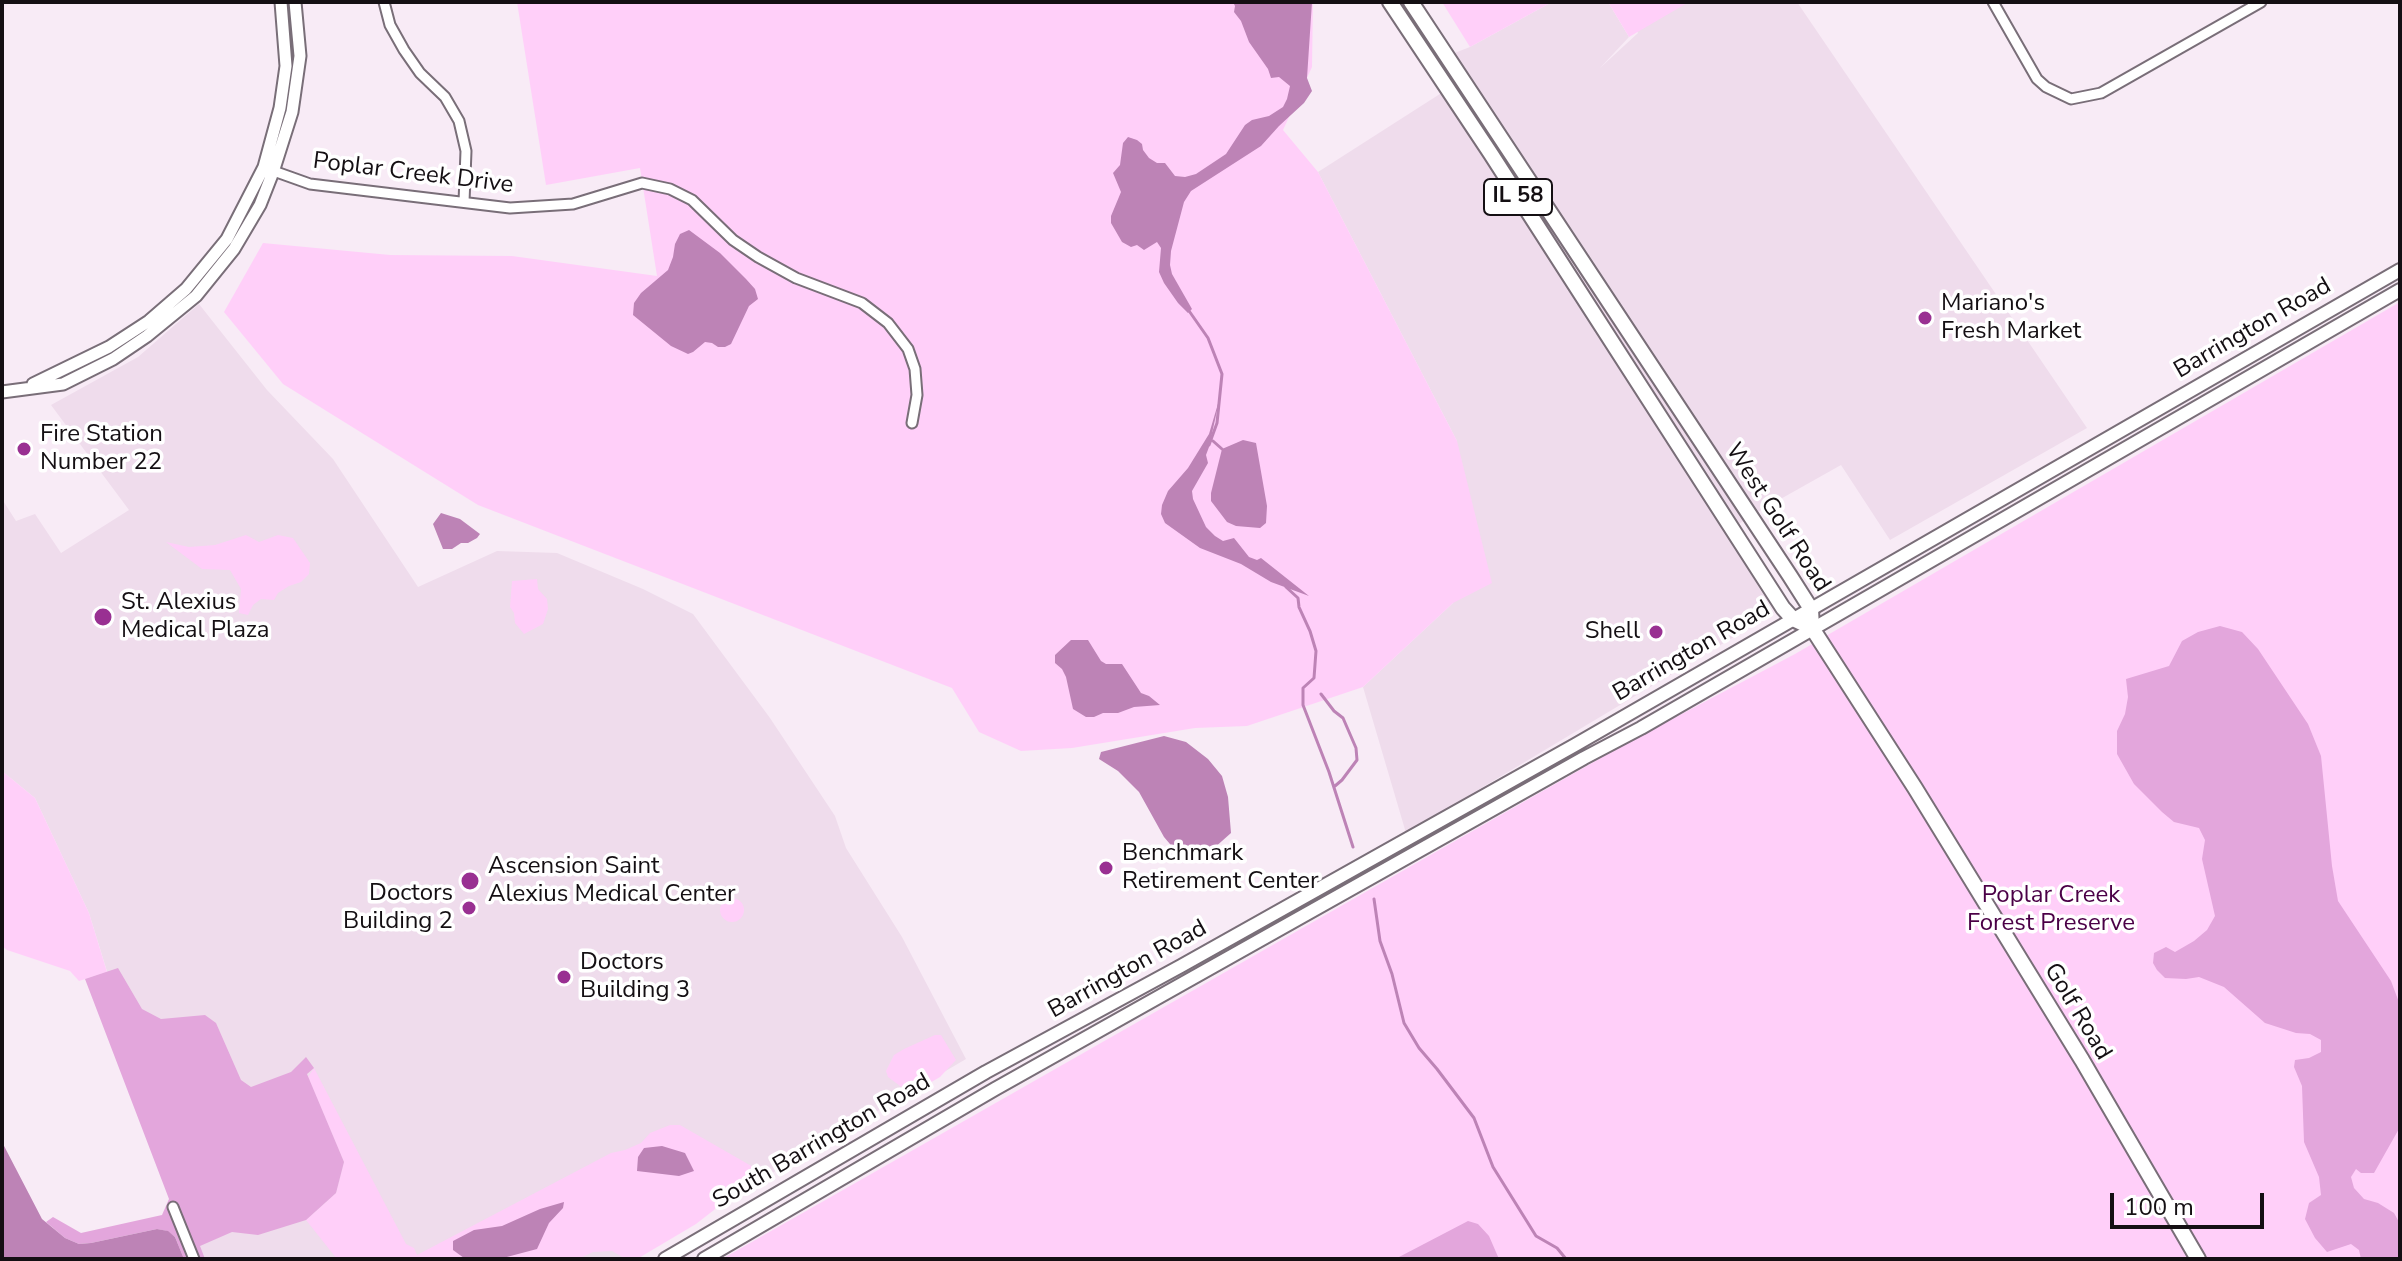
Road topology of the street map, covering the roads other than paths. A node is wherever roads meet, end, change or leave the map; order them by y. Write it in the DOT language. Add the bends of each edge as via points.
graph roads {
  1 [pos="281,2"];
  2 [pos="295,2"];
  3 [pos="384,2"];
  4 [pos="1390,2"];
  5 [pos="1411,2"];
  6 [pos="2261,2"];
  7 [pos="1994,3"];
  8 [pos="269,170"];
  9 [pos="464,202"];
  10 [pos="2400,270"];
  11 [pos="2400,290"];
  12 [pos="2,392"];
  13 [pos="912,423"];
  14 [pos="1811,609"];
  15 [pos="1793,619"];
  16 [pos="1812,628"];
  17 [pos="1001,1064"];
  18 [pos="1009,1081"];
  19 [pos="173,1207"];
  20 [pos="194,1259"];
  21 [pos="665,1259"];
  22 [pos="704,1259"];
  23 [pos="2198,1259"];
  1 -- 8 [label="street" via="286,66"];
  2 -- 8 [label="street" via="300,56 292,112"];
  3 -- 9 [label="street" via="404,50 459,121 466,151"];
  4 -- 15 [label="main road, West Golf Road / IL 58"];
  5 -- 14 [label="main road, West Golf Road / IL 58"];
  6 -- 7 [label="street" via="2101,93 2071,99 2037,79"];
  8 -- 9 [label="street, Poplar Creek Drive" via="310,184"];
  8 -- 12 [label="street" via="260,205 234,249 196,296 113,359 63,384"];
  9 -- 13 [label="street, Poplar Creek Drive" via="542,206 573,204 642,183 670,189 692,200 758,257 862,303 888,323 908,349 915,369"];
  10 -- 14 [label="main road, Barrington Road"];
  11 -- 16 [label="main road, Barrington Road"];
  14 -- 15 [label="main road, Barrington Road"];
  14 -- 16 [label="main road, West Golf Road"];
  15 -- 16 [label="main road, West Golf Road / IL 58"];
  15 -- 17 [label="main road, Barrington Road"];
  16 -- 18 [label="main road, Barrington Road"];
  16 -- 23 [label="main road, Golf Road" via="2082,1060"];
  17 -- 21 [label="main road, South Barrington Road"];
  18 -- 22 [label="main road, South Barrington Road"];
  19 -- 20 [label="street"];
}
